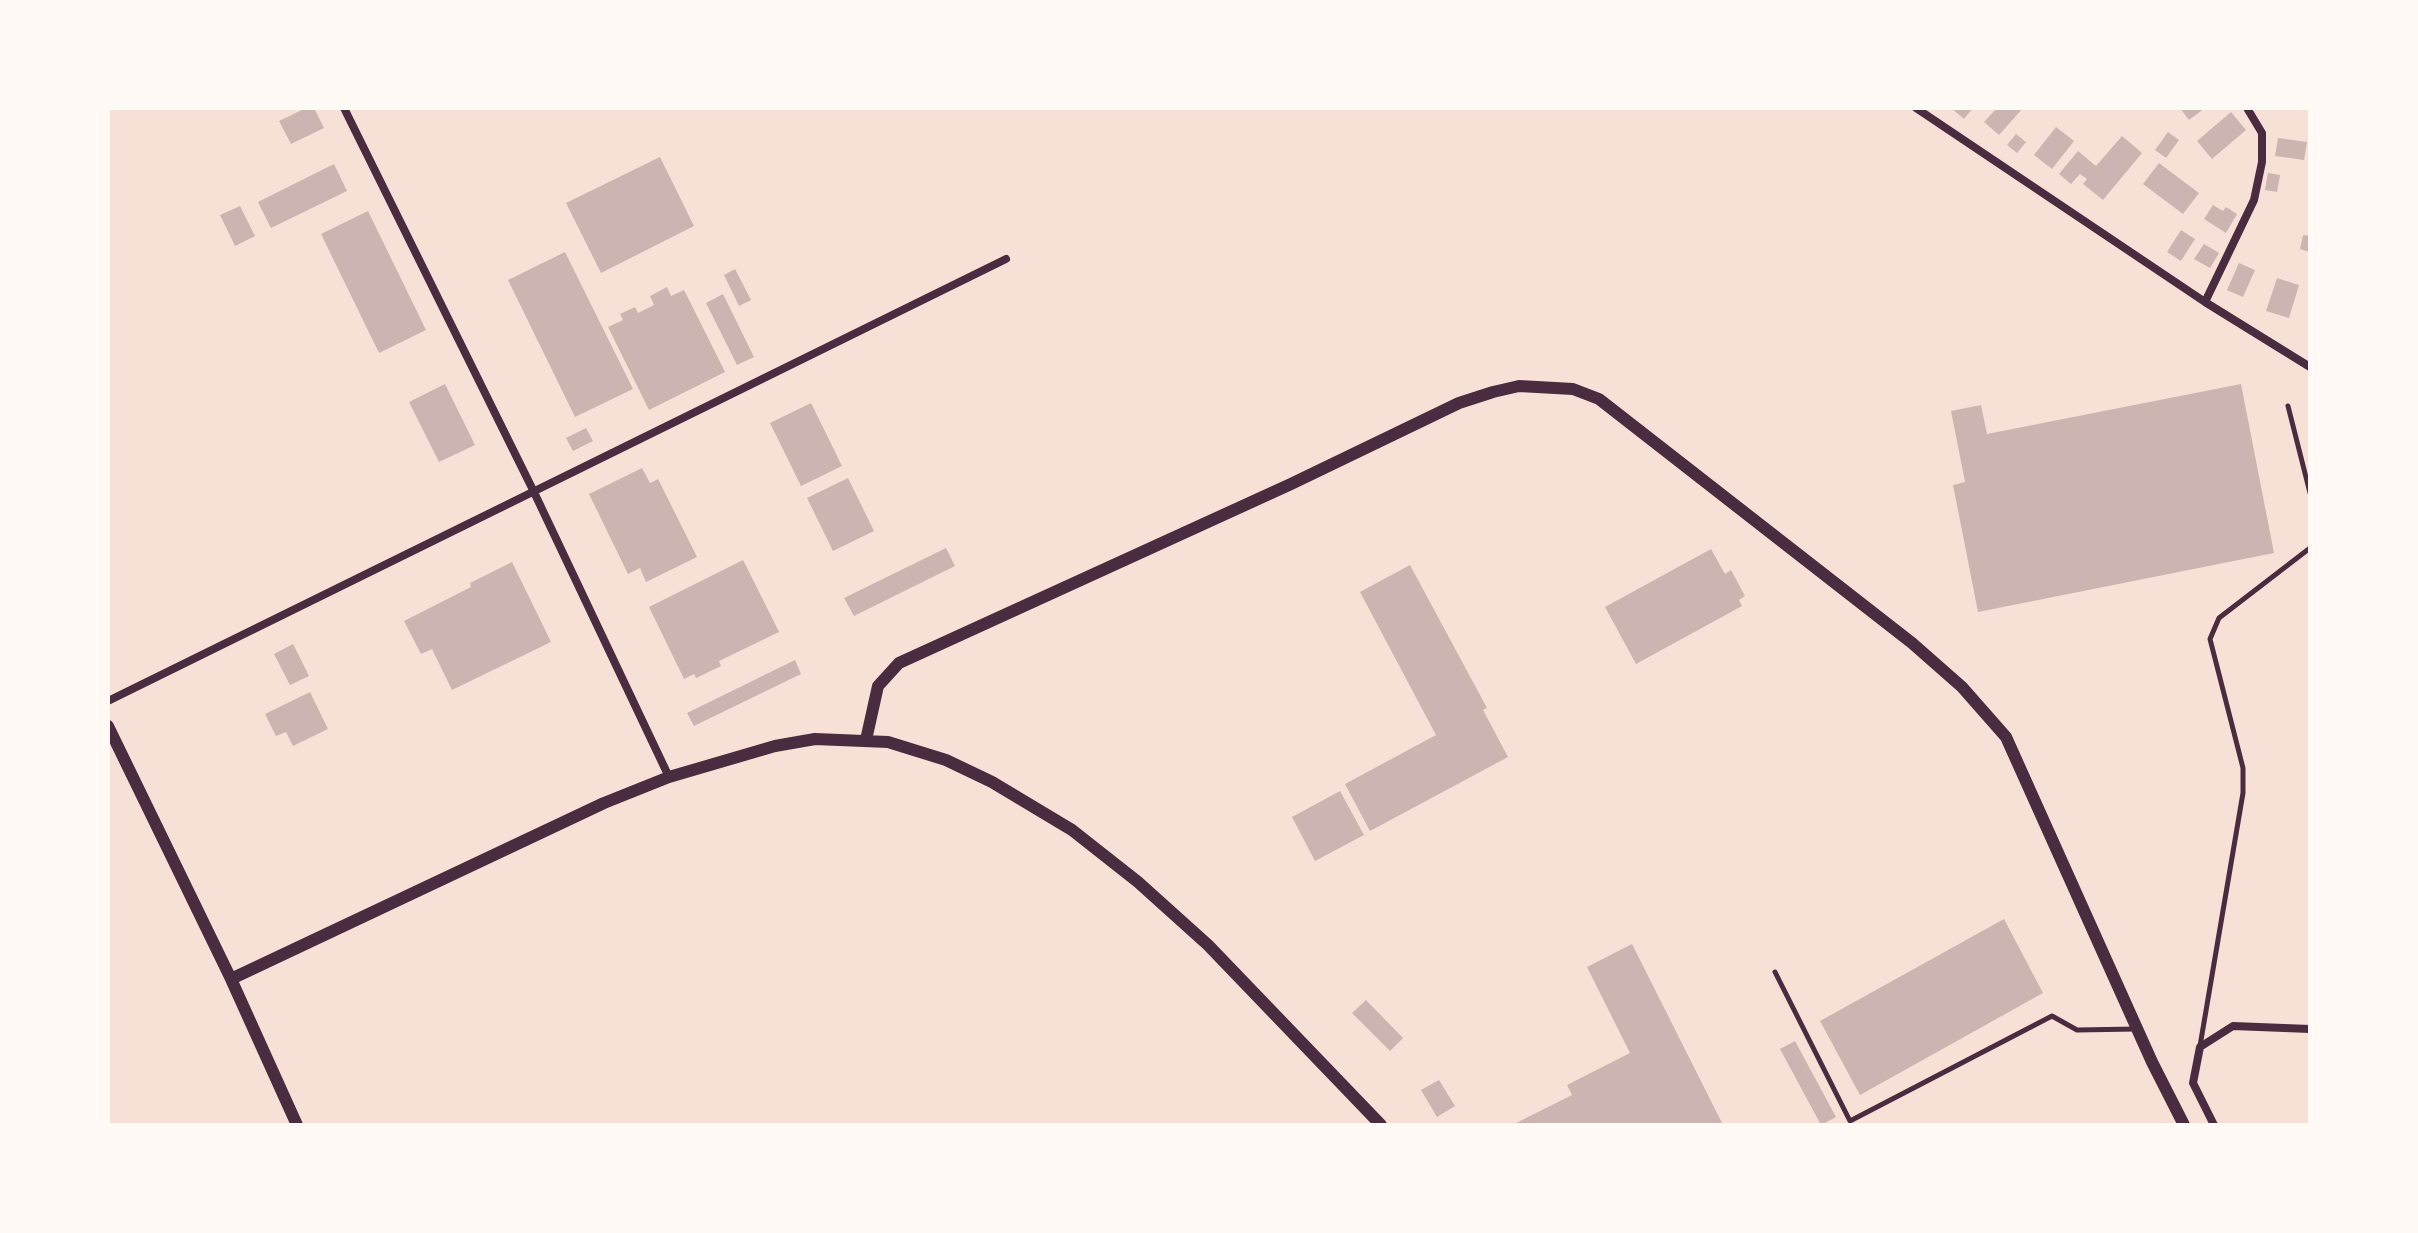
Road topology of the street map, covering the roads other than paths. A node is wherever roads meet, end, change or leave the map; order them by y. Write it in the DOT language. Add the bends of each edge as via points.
graph roads {
  1 [pos="344,108"];
  2 [pos="1916,108"];
  3 [pos="2247,108"];
  4 [pos="1006,259"];
  5 [pos="2205,302"];
  6 [pos="2310,367"];
  7 [pos="2288,406"];
  8 [pos="533,490"];
  9 [pos="2310,493"];
  10 [pos="2310,548"];
  11 [pos="108,701"];
  12 [pos="108,726"];
  13 [pos="866,740"];
  14 [pos="669,777"];
  15 [pos="1775,972"];
  16 [pos="231,979"];
  17 [pos="2137,1029"];
  18 [pos="2310,1029"];
  19 [pos="2200,1047"];
  20 [pos="297,1125"];
  21 [pos="1381,1125"];
  22 [pos="2184,1125"];
  23 [pos="2214,1125"];
  1 -- 8 [label="street"];
  2 -- 5 [label="street"];
  3 -- 5 [label="street" via="2262,133 2260,175 2254,200"];
  4 -- 8 [label="street"];
  5 -- 6 [label="street"];
  7 -- 9 [label="lane"];
  8 -- 11 [label="street"];
  8 -- 14 [label="street"];
  10 -- 19 [label="lane" via="2219,618 2210,639 2243,768 2243,793"];
  12 -- 16 [label="street"];
  13 -- 14 [label="street" via="815,739 775,746"];
  13 -- 17 [label="street" via="878,686 899,663 1459,403 1519,386 1573,389 1599,399 1962,687 2006,737"];
  13 -- 21 [label="street" via="946,760 1072,830 1208,945"];
  14 -- 16 [label="street"];
  15 -- 17 [label="lane" via="1850,1121 2052,1016 2077,1030"];
  16 -- 20 [label="street"];
  17 -- 22 [label="street"];
  18 -- 19 [label="street" via="2233,1026"];
  19 -- 23 [label="street" via="2193,1083"];
}
